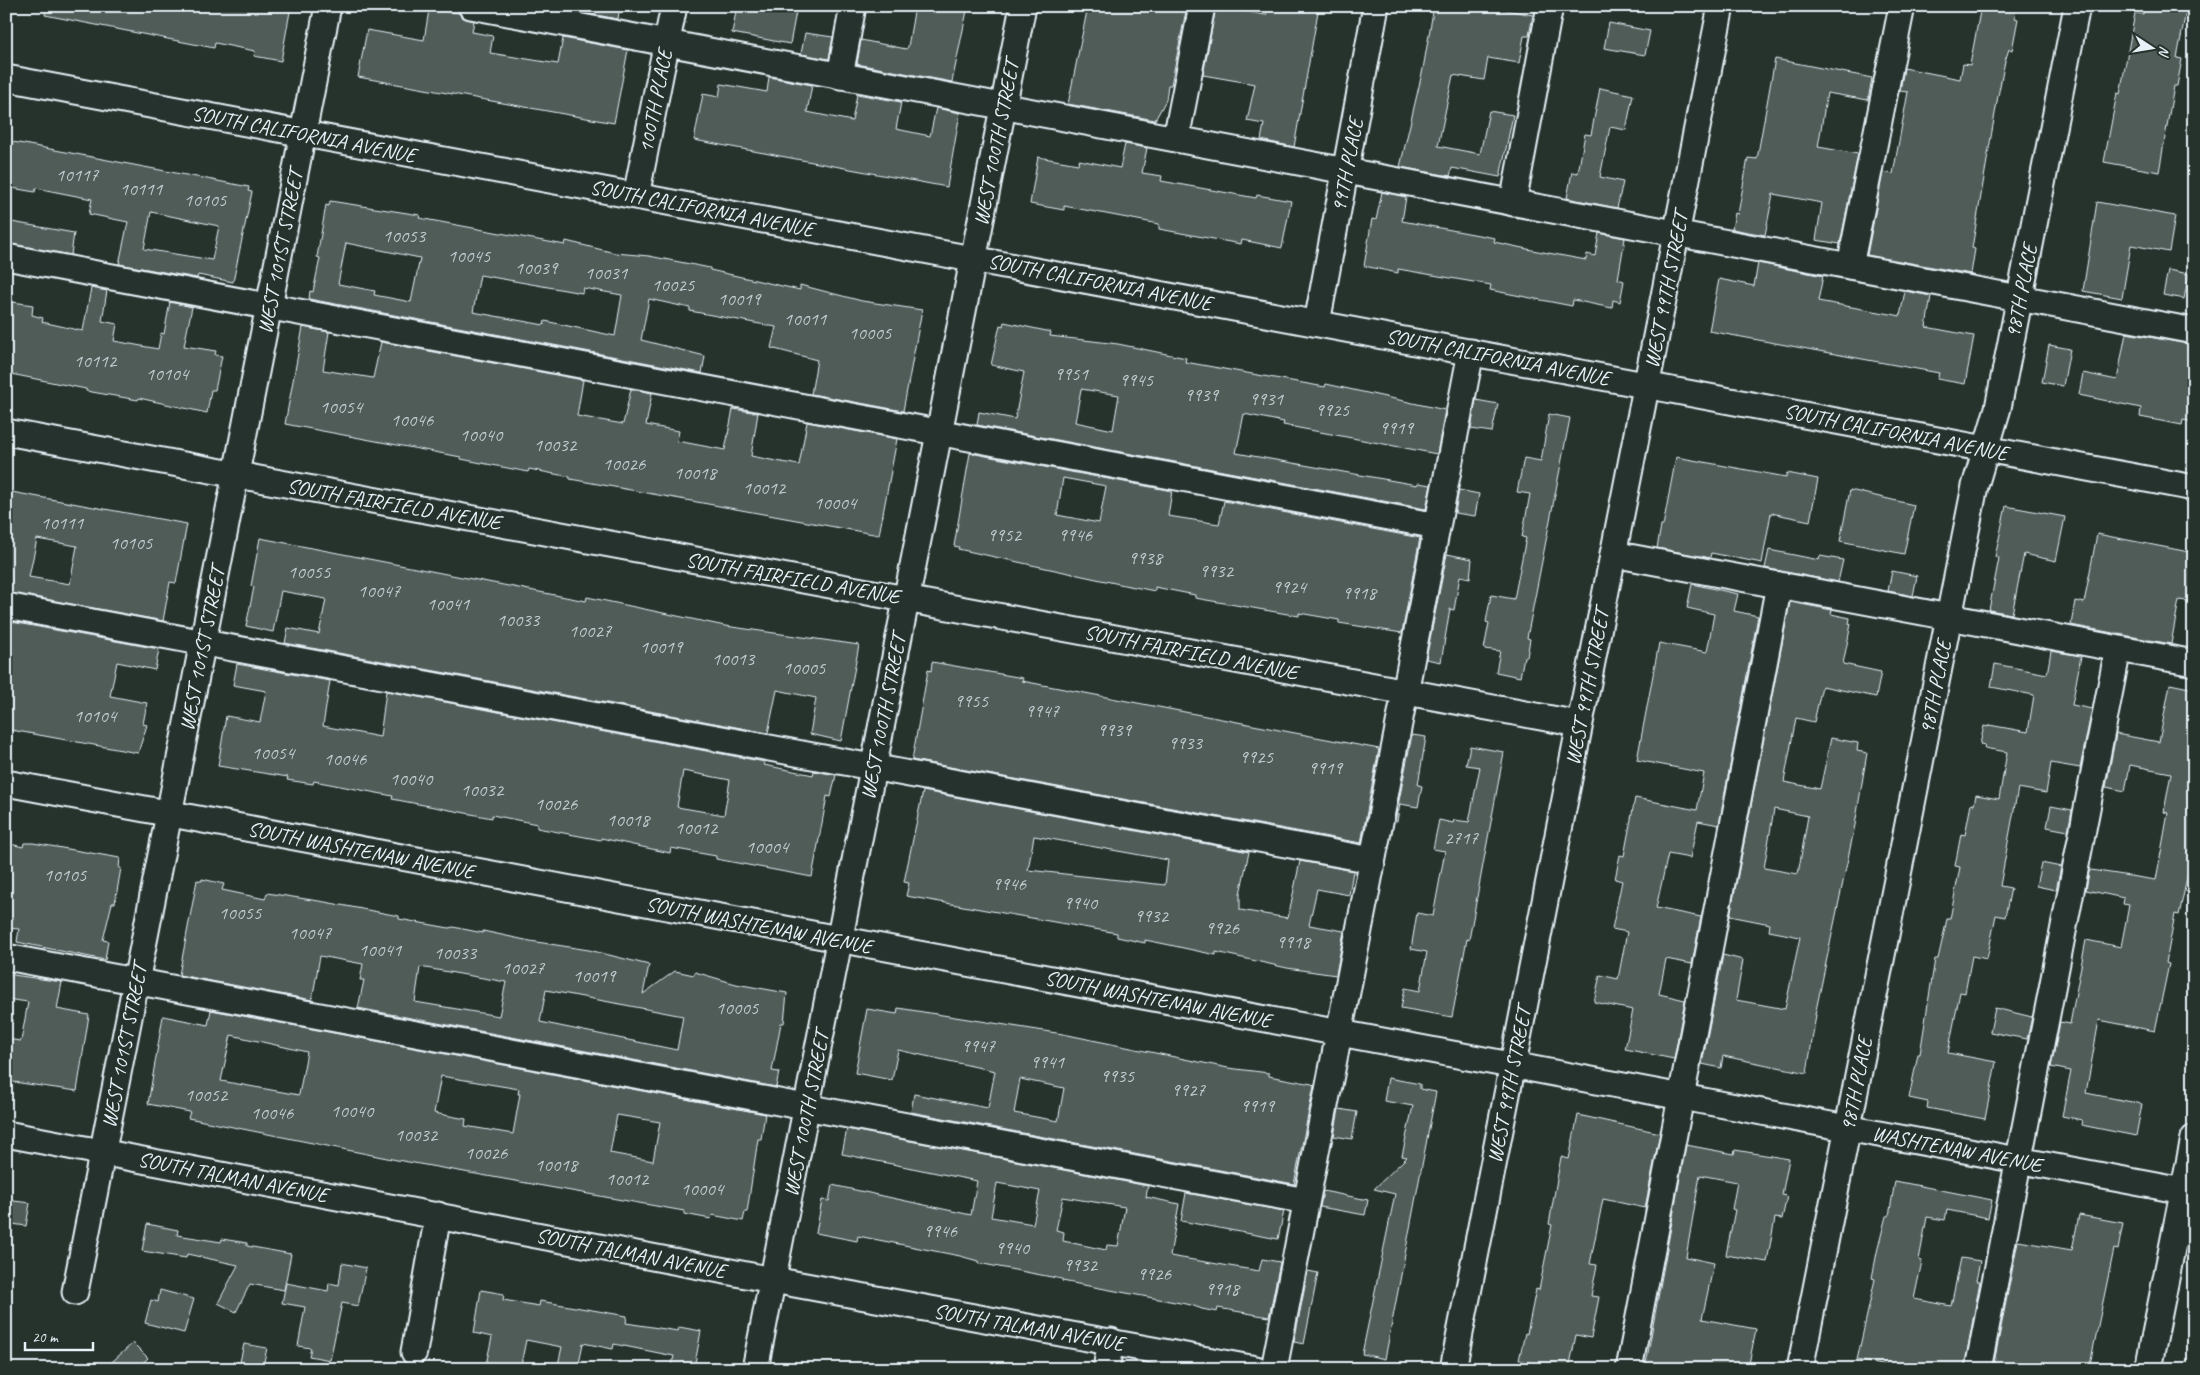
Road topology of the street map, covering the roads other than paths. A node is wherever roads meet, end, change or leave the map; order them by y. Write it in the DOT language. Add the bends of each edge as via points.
graph roads {
  1 [pos="328,6"];
  2 [pos="471,6"];
  3 [pos="674,6"];
  4 [pos="853,6"];
  5 [pos="1023,6"];
  6 [pos="1202,6"];
  7 [pos="1376,6"];
  8 [pos="1550,6"];
  9 [pos="1721,6"];
  10 [pos="1902,6"];
  11 [pos="2078,6"];
  12 [pos="506,9"];
  13 [pos="667,43"];
  14 [pos="840,76"];
  15 [pos="6,78"];
  16 [pos="1003,107"];
  17 [pos="303,133"];
  18 [pos="1176,139"];
  19 [pos="1345,171"];
  20 [pos="636,196"];
  21 [pos="1512,203"];
  22 [pos="1677,234"];
  23 [pos="6,257"];
  24 [pos="973,259"];
  25 [pos="1850,266"];
  26 [pos="2019,298"];
  27 [pos="269,308"];
  28 [pos="1317,323"];
  29 [pos="2194,331"];
  30 [pos="1471,352"];
  31 [pos="1648,385"];
  32 [pos="939,431"];
  33 [pos="6,432"];
  34 [pos="1986,449"];
  35 [pos="236,475"];
  36 [pos="2194,488"];
  37 [pos="1437,526"];
  38 [pos="1613,554"];
  39 [pos="1779,584"];
  40 [pos="906,599"];
  41 [pos="6,606"];
  42 [pos="1949,616"];
  43 [pos="204,642"];
  44 [pos="2118,649"];
  45 [pos="2194,663"];
  46 [pos="1405,692"];
  47 [pos="1579,724"];
  48 [pos="873,768"];
  49 [pos="6,783"];
  50 [pos="170,814"];
  51 [pos="1372,860"];
  52 [pos="840,940"];
  53 [pos="6,957"];
  54 [pos="137,982"];
  55 [pos="1339,1033"];
  56 [pos="1513,1066"];
  57 [pos="1680,1097"];
  58 [pos="807,1107"];
  59 [pos="1847,1128"];
  60 [pos="6,1134"];
  61 [pos="2194,1138"];
  62 [pos="103,1152"];
  63 [pos="2018,1160"];
  64 [pos="2189,1192"];
  65 [pos="1306,1201"];
  66 [pos="438,1215"];
  67 [pos="773,1280"];
  68 [pos="76,1292"];
  69 [pos="1111,1342"];
  70 [pos="414,1352"];
  71 [pos="756,1369"];
  72 [pos="1106,1369"];
  73 [pos="1256,1369"];
  74 [pos="1274,1369"];
  75 [pos="1453,1369"];
  76 [pos="1629,1369"];
  77 [pos="1800,1369"];
  78 [pos="1978,1369"];
  79 [pos="2148,1369"];
  1 -- 17 [label="street, WEST 101ST STREET"];
  2 -- 12 [label="street"];
  3 -- 13 [label="street, 100TH PLACE"];
  4 -- 14 [label="street"];
  5 -- 16 [label="street, WEST 100TH STREET"];
  6 -- 18 [label="street"];
  7 -- 19 [label="street, 99TH PLACE"];
  8 -- 21 [label="street"];
  9 -- 22 [label="street, WEST 99TH STREET"];
  10 -- 25 [label="street"];
  11 -- 26 [label="street, 98TH PLACE"];
  12 -- 13 [label="street"];
  13 -- 14 [label="street"];
  13 -- 20 [label="street, 100TH PLACE"];
  14 -- 16 [label="street"];
  15 -- 17 [label="street, SOUTH CALIFORNIA AVENUE"];
  16 -- 18 [label="street"];
  16 -- 24 [label="street, WEST 100TH STREET"];
  17 -- 20 [label="street, SOUTH CALIFORNIA AVENUE"];
  17 -- 27 [label="street, WEST 101ST STREET"];
  18 -- 19 [label="street"];
  19 -- 21 [label="street"];
  19 -- 28 [label="street, 99TH PLACE"];
  20 -- 24 [label="street, SOUTH CALIFORNIA AVENUE"];
  21 -- 22 [label="street"];
  22 -- 25 [label="street"];
  22 -- 31 [label="street, WEST 99TH STREET"];
  23 -- 27 [label="street"];
  24 -- 28 [label="street, SOUTH CALIFORNIA AVENUE"];
  24 -- 32 [label="street, WEST 100TH STREET"];
  25 -- 26 [label="street"];
  26 -- 29 [label="street"];
  26 -- 34 [label="street, 98TH PLACE" via="1998,408"];
  27 -- 32 [label="street"];
  27 -- 35 [label="street, WEST 101ST STREET"];
  28 -- 30 [label="street, SOUTH CALIFORNIA AVENUE"];
  30 -- 31 [label="street, SOUTH CALIFORNIA AVENUE"];
  30 -- 37 [label="street"];
  31 -- 34 [label="street, SOUTH CALIFORNIA AVENUE"];
  31 -- 38 [label="street, WEST 99TH STREET"];
  32 -- 37 [label="street"];
  32 -- 40 [label="street, WEST 100TH STREET"];
  33 -- 35 [label="street, SOUTH FAIRFIELD AVENUE"];
  34 -- 36 [label="street, SOUTH CALIFORNIA AVENUE"];
  34 -- 42 [label="street, 98TH PLACE" via="1975,486"];
  35 -- 40 [label="street, SOUTH FAIRFIELD AVENUE"];
  35 -- 43 [label="street, WEST 101ST STREET"];
  37 -- 46 [label="street"];
  38 -- 39 [label="street"];
  38 -- 47 [label="street, WEST 99TH STREET"];
  39 -- 42 [label="street"];
  39 -- 57 [label="street"];
  40 -- 46 [label="street, SOUTH FAIRFIELD AVENUE"];
  40 -- 48 [label="street, WEST 100TH STREET"];
  41 -- 43 [label="street"];
  42 -- 44 [label="street"];
  42 -- 59 [label="street, 98TH PLACE"];
  43 -- 48 [label="street"];
  43 -- 50 [label="street, WEST 101ST STREET"];
  44 -- 45 [label="street"];
  44 -- 63 [label="street"];
  46 -- 47 [label="street, SOUTH FAIRFIELD AVENUE"];
  46 -- 51 [label="street"];
  47 -- 56 [label="street, WEST 99TH STREET"];
  48 -- 51 [label="street"];
  48 -- 52 [label="street, WEST 100TH STREET"];
  49 -- 50 [label="street, SOUTH WASHTENAW AVENUE"];
  50 -- 52 [label="street, SOUTH WASHTENAW AVENUE"];
  50 -- 54 [label="street, WEST 101ST STREET"];
  51 -- 55 [label="street"];
  52 -- 55 [label="street, SOUTH WASHTENAW AVENUE"];
  52 -- 58 [label="street, WEST 100TH STREET"];
  53 -- 54 [label="street"];
  54 -- 58 [label="street"];
  54 -- 62 [label="street, WEST 101ST STREET"];
  55 -- 56 [label="street, SOUTH WASHTENAW AVENUE"];
  55 -- 65 [label="street"];
  56 -- 57 [label="street, WASHTENAW AVENUE"];
  56 -- 75 [label="street, WEST 99TH STREET"];
  57 -- 59 [label="street, WASHTENAW AVENUE"];
  57 -- 76 [label="street"];
  58 -- 65 [label="street"];
  58 -- 67 [label="street, WEST 100TH STREET"];
  59 -- 63 [label="street, WASHTENAW AVENUE"];
  59 -- 77 [label="street, 98TH PLACE"];
  60 -- 62 [label="street, SOUTH TALMAN AVENUE"];
  61 -- 64 [label="street"];
  62 -- 66 [label="street, SOUTH TALMAN AVENUE"];
  62 -- 68 [label="street, WEST 101ST STREET"];
  63 -- 64 [label="street, WASHTENAW AVENUE"];
  63 -- 78 [label="street"];
  64 -- 79 [label="street"];
  65 -- 74 [label="street"];
  66 -- 67 [label="street, SOUTH TALMAN AVENUE"];
  66 -- 70 [label="street"];
  67 -- 69 [label="street, SOUTH TALMAN AVENUE"];
  67 -- 71 [label="street, WEST 100TH STREET"];
  69 -- 72 [label="street"];
  69 -- 73 [label="street, SOUTH TALMAN AVENUE"];
}
